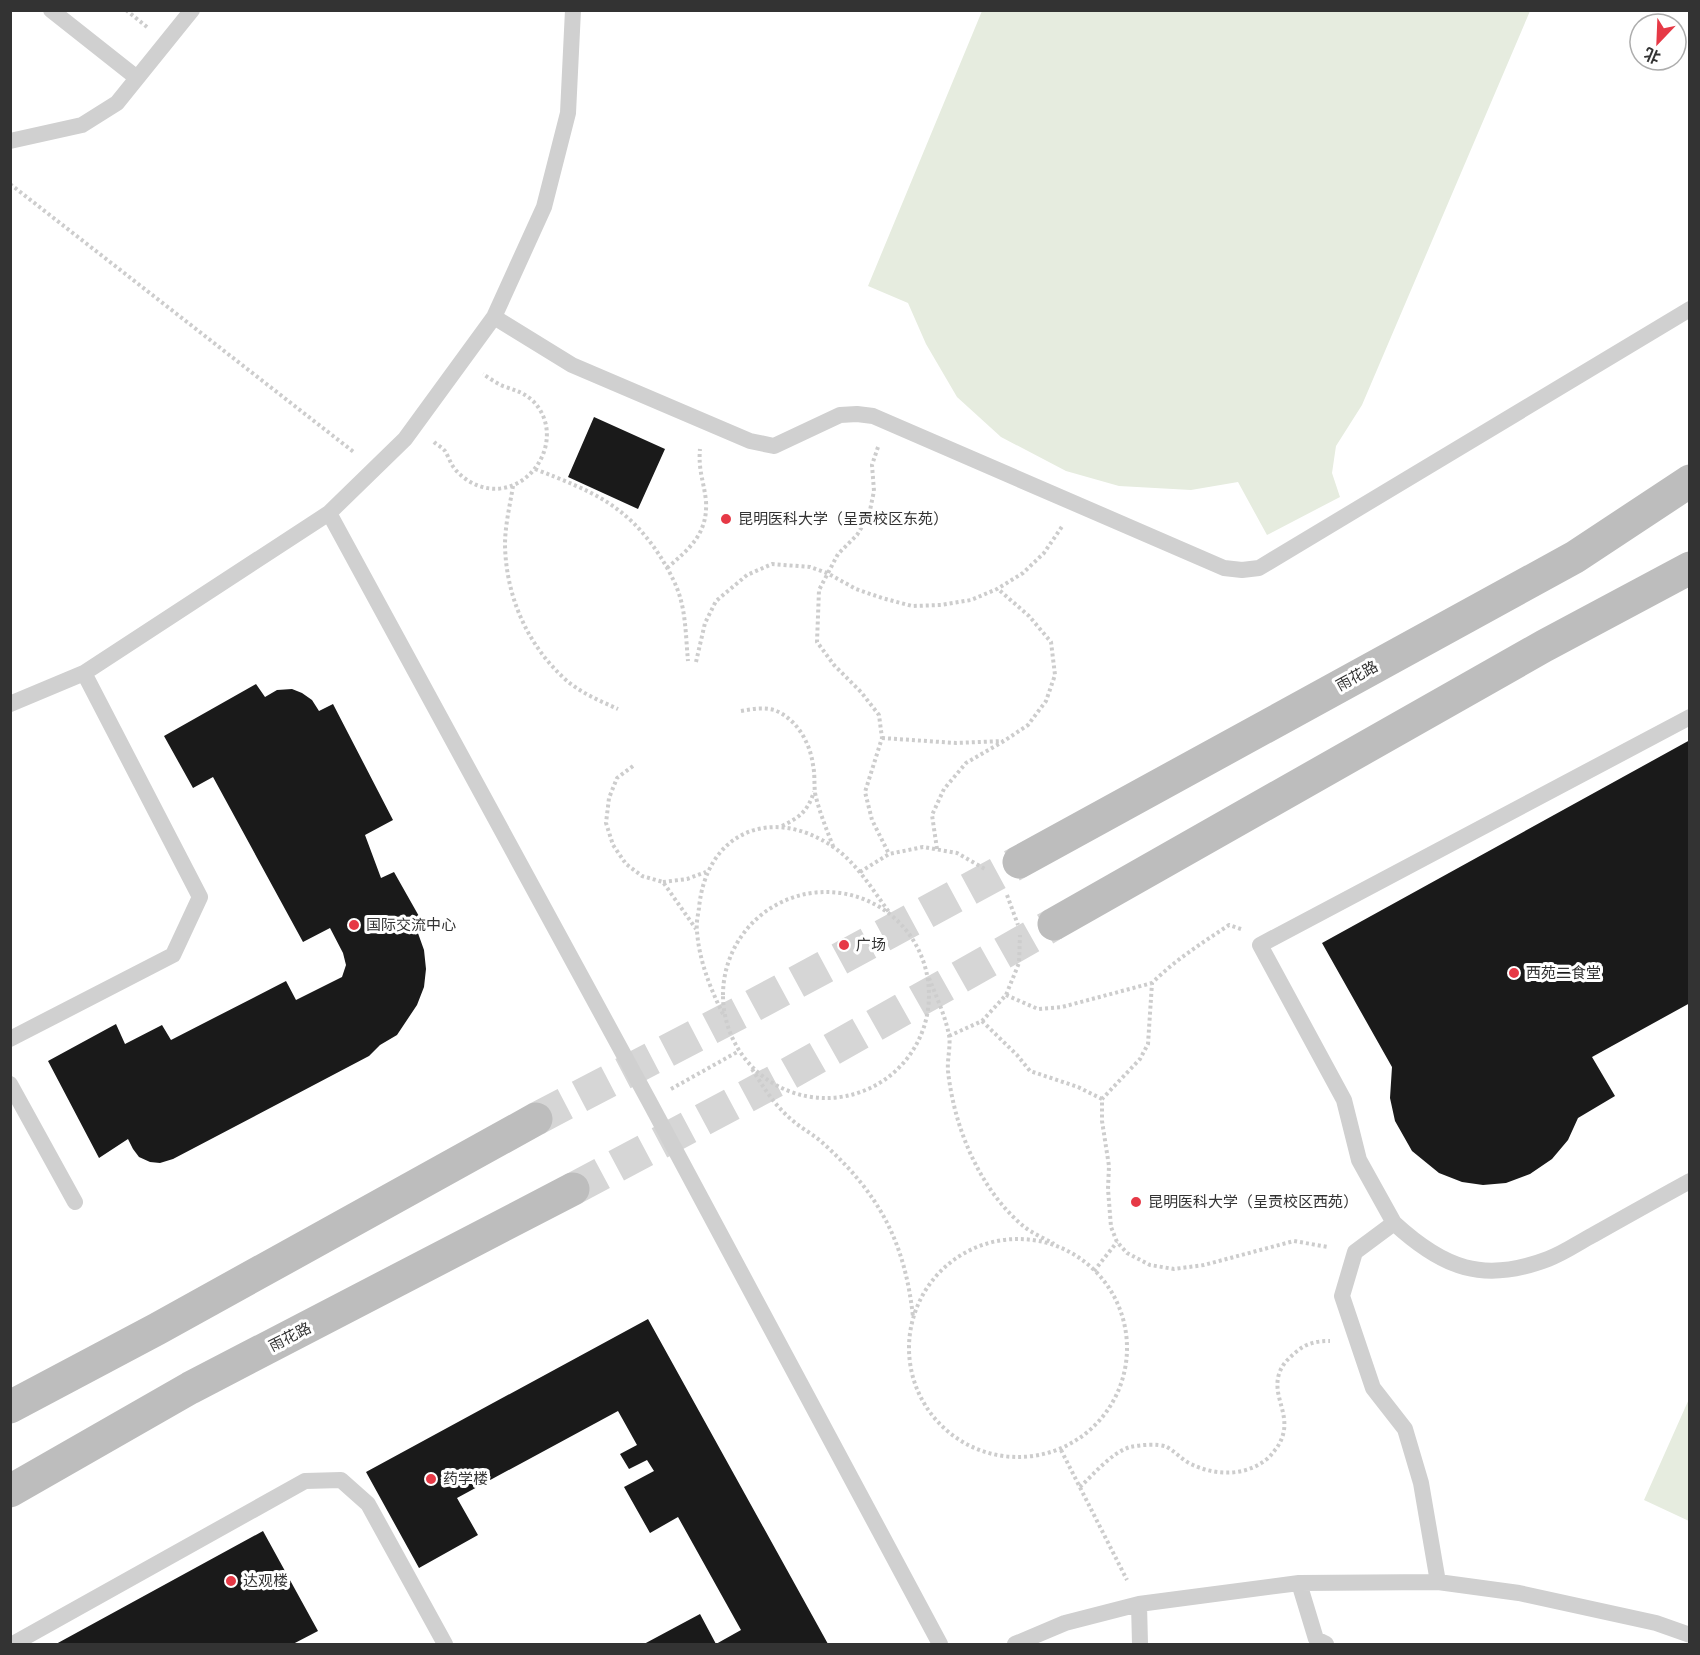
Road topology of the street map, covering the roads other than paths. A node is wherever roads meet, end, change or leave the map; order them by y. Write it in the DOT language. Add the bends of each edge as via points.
graph roads {
  1 [pos="51,10"];
  2 [pos="192,10"];
  3 [pos="573,10"];
  4 [pos="137,78"];
  5 [pos="10,141"];
  6 [pos="1689,309"];
  7 [pos="494,317"];
  8 [pos="1689,481"];
  9 [pos="329,513"];
  10 [pos="1689,568"];
  11 [pos="84,673"];
  12 [pos="10,704"];
  13 [pos="1689,717"];
  14 [pos="1010,875"];
  15 [pos="1054,924"];
  16 [pos="10,1039"];
  17 [pos="10,1084"];
  18 [pos="536,1119"];
  19 [pos="1689,1180"];
  20 [pos="573,1189"];
  21 [pos="75,1202"];
  22 [pos="1394,1223"];
  23 [pos="10,1407"];
  24 [pos="10,1491"];
  25 [pos="1438,1582"];
  26 [pos="1299,1583"];
  27 [pos="1139,1605"];
  28 [pos="1689,1635"];
  29 [pos="13,1644"];
  30 [pos="445,1644"];
  31 [pos="940,1644"];
  32 [pos="1015,1644"];
  33 [pos="1140,1644"];
  34 [pos="1326,1644"];
  1 -- 4 [label="lane"];
  2 -- 4 [label="lane"];
  3 -- 7 [label="lane" via="566,123 543,207"];
  4 -- 5 [label="lane" via="117,103 82,125"];
  6 -- 7 [label="lane" via="1259,568 1242,570 1224,568 873,416 840,416 774,446 750,441 572,365"];
  7 -- 9 [label="lane" via="405,439"];
  8 -- 14 [label="street, 雨花路" via="1575,557"];
  9 -- 11 [label="lane"];
  9 -- 31 [label="lane"];
  10 -- 15 [label="street"];
  11 -- 12 [label="lane"];
  11 -- 16 [label="lane" via="200,897 173,955"];
  13 -- 22 [label="lane" via="1260,945 1344,1100 1359,1160"];
  17 -- 21 [label="lane"];
  18 -- 23 [label="street"];
  19 -- 22 [label="lane" via="1549,1259 1497,1272 1468,1269 1441,1259"];
  20 -- 24 [label="street, 雨花路" via="190,1389"];
  22 -- 25 [label="lane" via="1355,1251 1342,1296 1373,1388 1405,1429 1421,1483"];
  25 -- 26 [label="lane"];
  25 -- 28 [label="lane" via="1542,1598 1656,1623"];
  26 -- 27 [label="lane"];
  26 -- 34 [label="lane" via="1316,1639"];
  27 -- 32 [label="lane" via="1065,1623"];
  27 -- 33 [label="lane"];
  29 -- 30 [label="lane" via="305,1481 341,1480 368,1503"];
}
